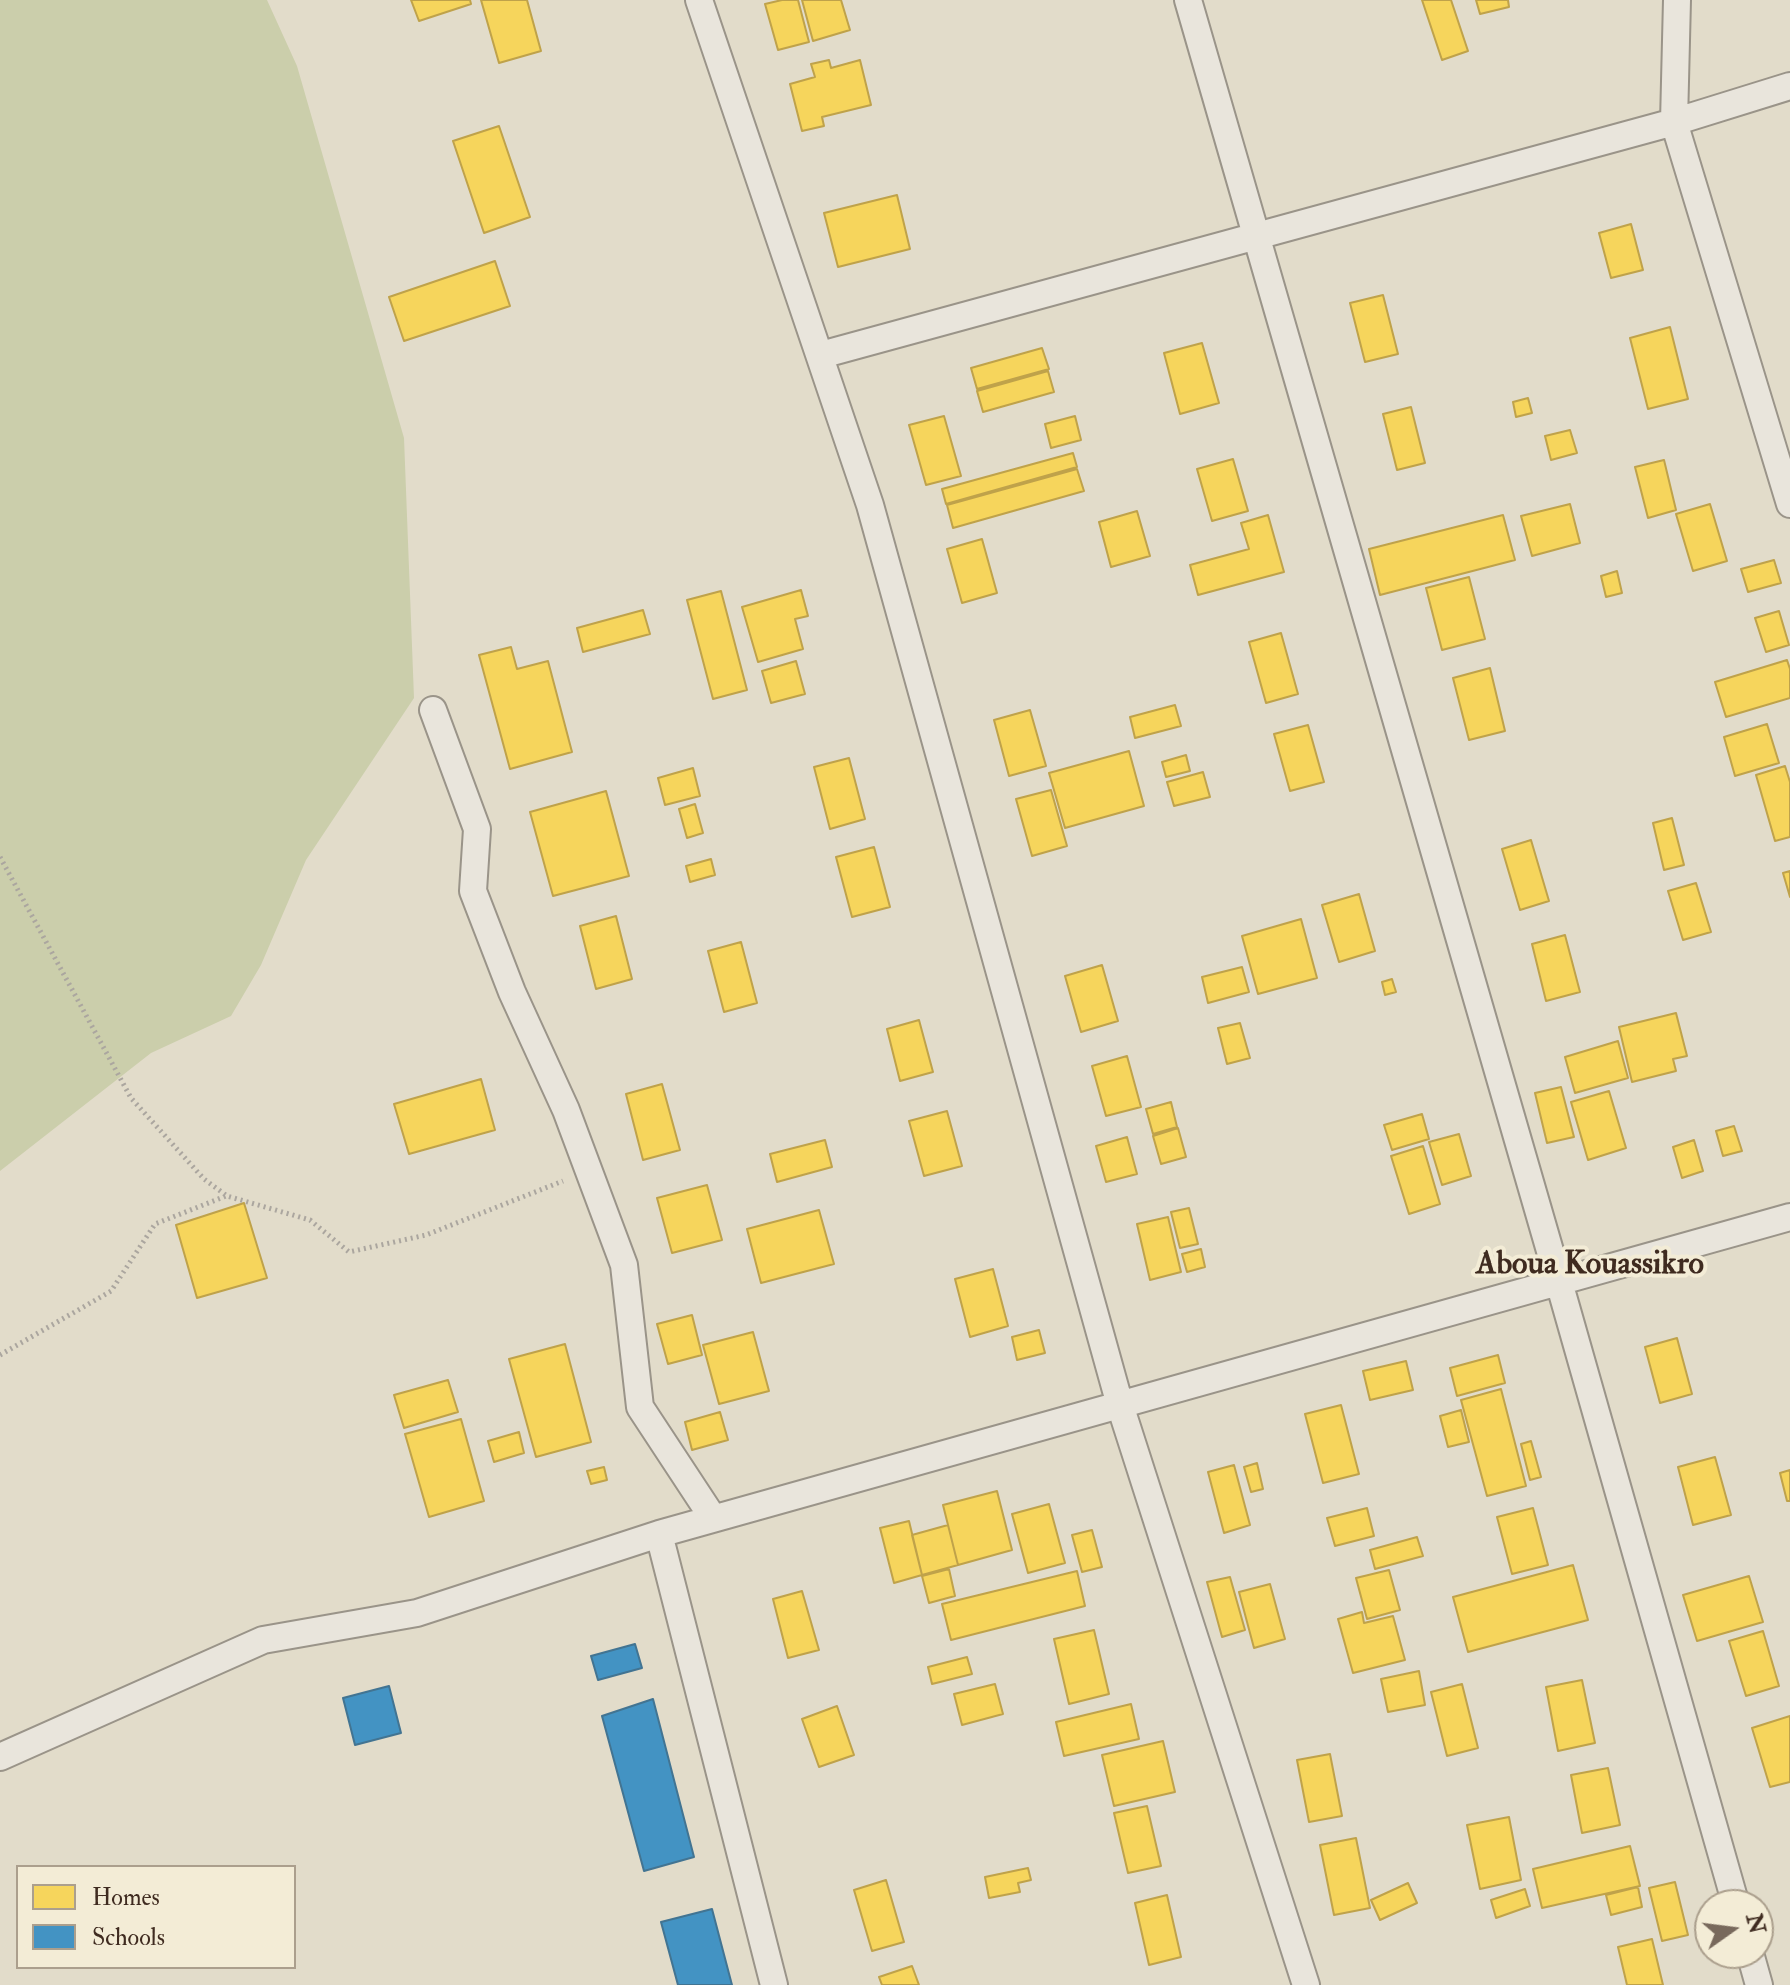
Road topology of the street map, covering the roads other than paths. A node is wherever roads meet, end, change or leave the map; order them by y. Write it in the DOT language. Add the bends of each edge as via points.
graph roads {
  1 [pos="699,0"];
  2 [pos="1188,0"];
  3 [pos="1677,0"];
  4 [pos="1790,86"];
  5 [pos="1674,122"];
  6 [pos="1256,235"];
  7 [pos="821,355"];
  8 [pos="1790,504"];
  9 [pos="433,710"];
  10 [pos="1790,1217"];
  11 [pos="1559,1282"];
  12 [pos="1120,1405"];
  13 [pos="713,1518"];
  14 [pos="659,1534"];
  15 [pos="0,1757"];
  16 [pos="1731,1889"];
  17 [pos="774,1985"];
  18 [pos="1306,1985"];
  1 -- 7 [label="street"];
  2 -- 6 [label="street"];
  3 -- 5 [label="street"];
  4 -- 5 [label="street"];
  5 -- 6 [label="street"];
  5 -- 8 [label="street"];
  6 -- 7 [label="street"];
  6 -- 11 [label="street"];
  7 -- 12 [label="street" via="870,505"];
  9 -- 13 [label="street" via="477,829 473,891 566,1110 624,1265 640,1407"];
  10 -- 11 [label="street"];
  11 -- 12 [label="street"];
  11 -- 16 [label="street"];
  12 -- 13 [label="street"];
  12 -- 18 [label="street"];
  13 -- 14 [label="street"];
  14 -- 15 [label="street" via="417,1613 263,1640"];
  14 -- 17 [label="street"];
}
